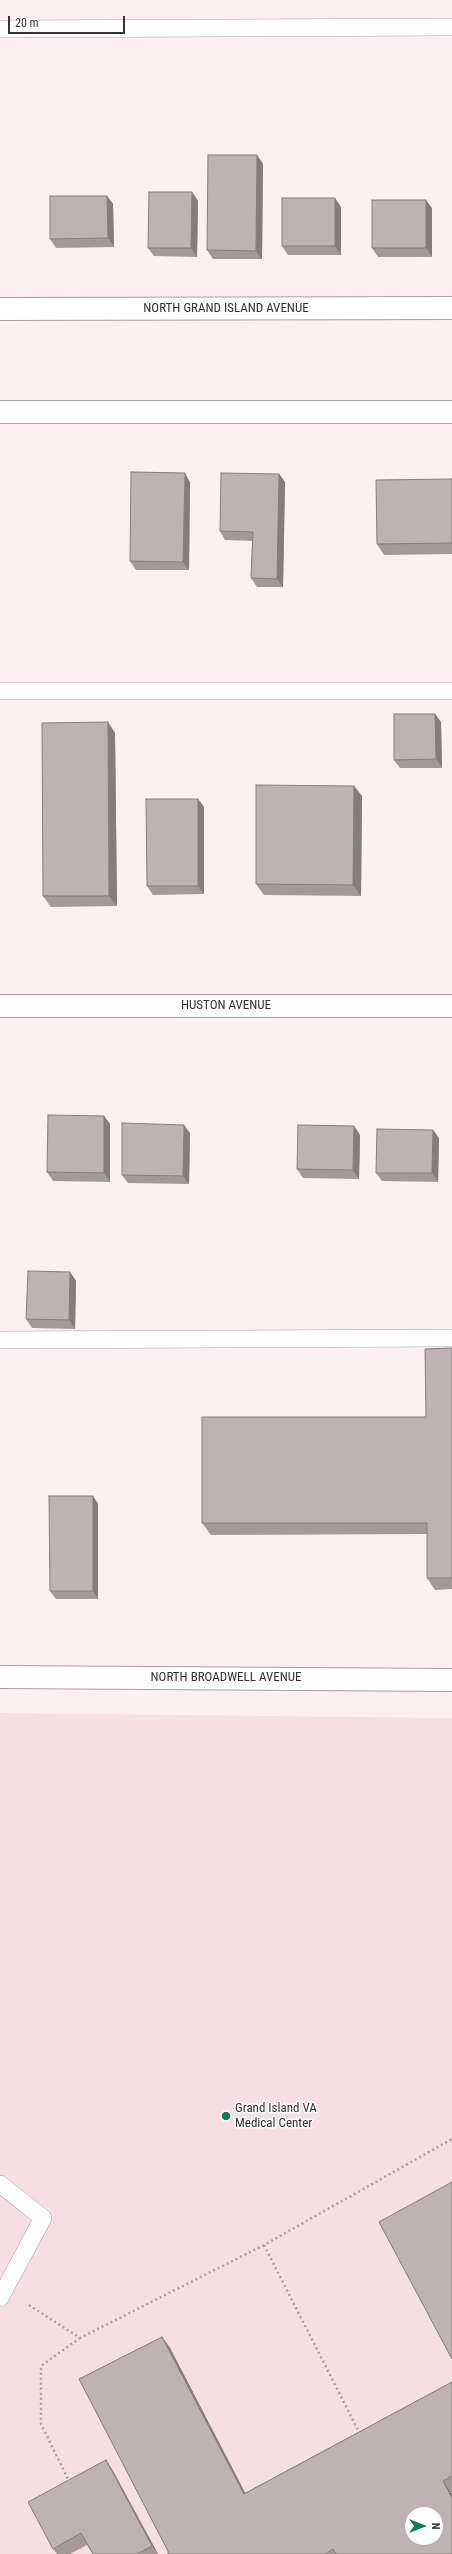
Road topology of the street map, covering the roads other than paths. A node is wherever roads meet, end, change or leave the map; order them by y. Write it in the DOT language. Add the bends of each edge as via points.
graph roads {
  1 [pos="452,27"];
  2 [pos="0,29"];
  3 [pos="452,308"];
  4 [pos="0,309"];
  5 [pos="0,412"];
  6 [pos="452,412"];
  7 [pos="0,691"];
  8 [pos="452,691"];
  9 [pos="0,1006"];
  10 [pos="452,1006"];
  11 [pos="452,1338"];
  12 [pos="0,1340"];
  13 [pos="0,1677"];
  14 [pos="452,1680"];
  15 [pos="0,2184"];
  16 [pos="2,2294"];
  1 -- 2 [label="lane"];
  3 -- 4 [label="street, NORTH GRAND ISLAND AVENUE"];
  5 -- 6 [label="street"];
  7 -- 8 [label="lane"];
  9 -- 10 [label="street, HUSTON AVENUE"];
  11 -- 12 [label="lane"];
  13 -- 14 [label="street, NORTH BROADWELL AVENUE"];
  15 -- 16 [label="lane" via="43,2218"];
}
